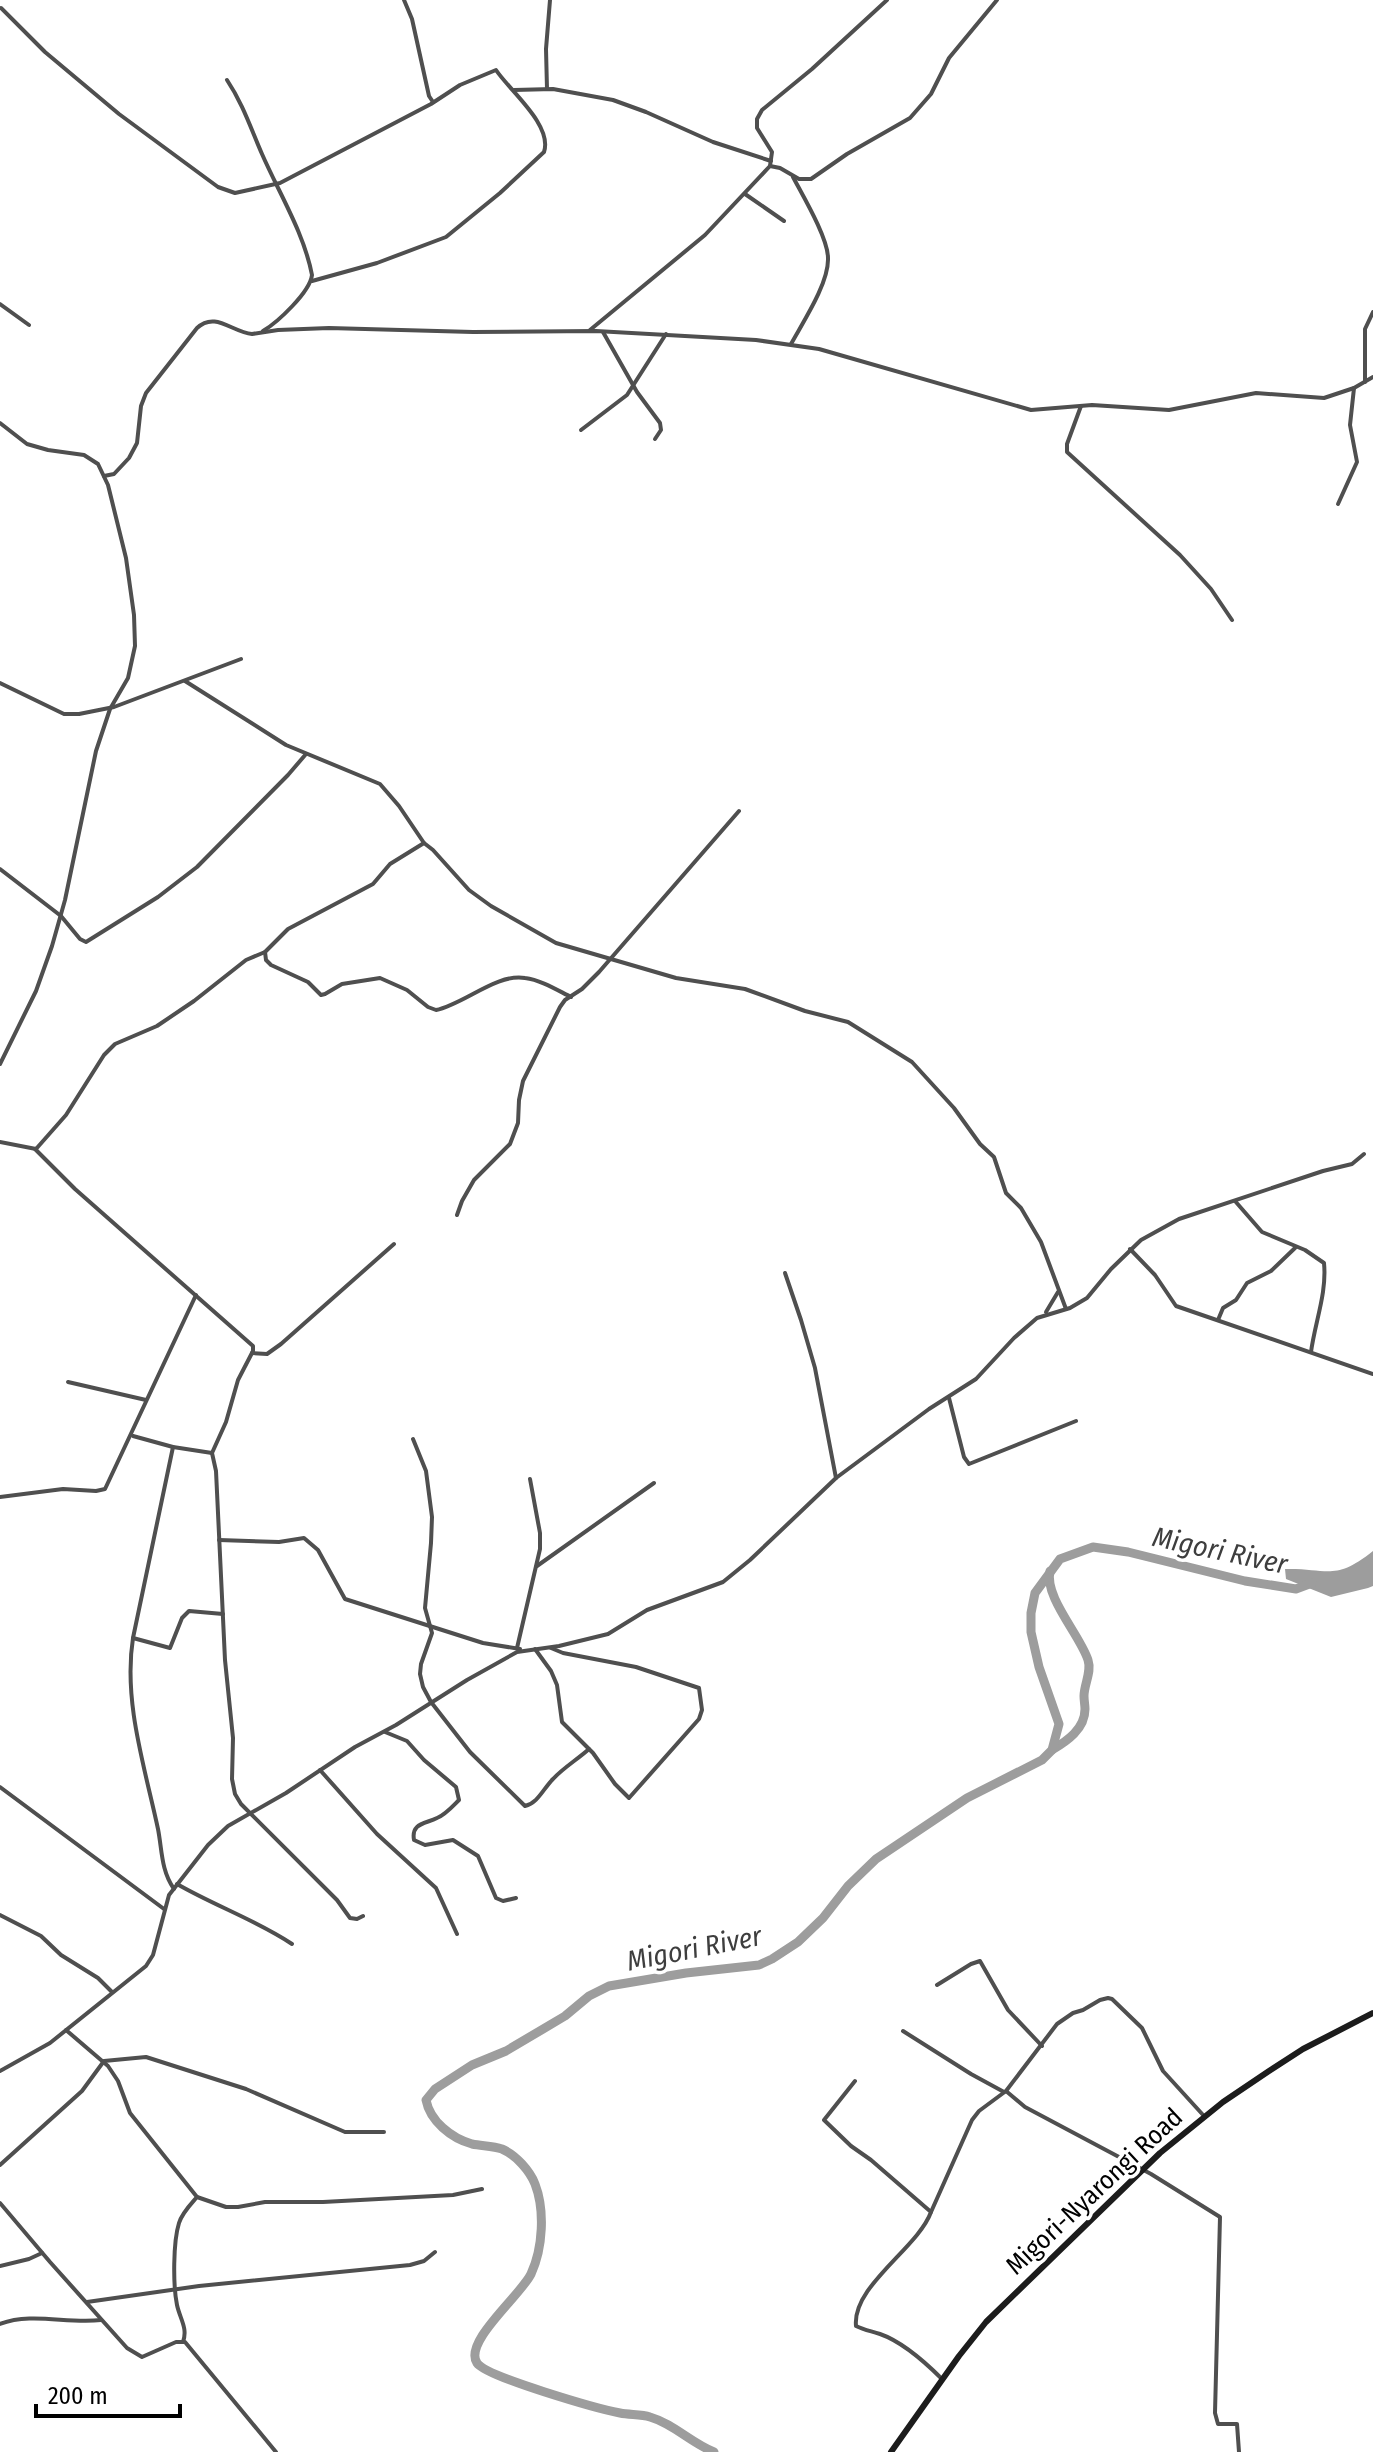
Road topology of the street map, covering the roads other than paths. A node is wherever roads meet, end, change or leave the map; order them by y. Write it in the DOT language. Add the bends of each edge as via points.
graph roads {
  1 [pos="404,0"];
  2 [pos="550,0"];
  3 [pos="887,0"];
  4 [pos="997,0"];
  5 [pos="1,8"];
  6 [pos="227,80"];
  7 [pos="547,89"];
  8 [pos="514,90"];
  9 [pos="433,102"];
  10 [pos="771,163"];
  11 [pos="792,175"];
  12 [pos="278,183"];
  13 [pos="745,194"];
  14 [pos="784,221"];
  15 [pos="312,281"];
  16 [pos="0,304"];
  17 [pos="1373,312"];
  18 [pos="29,325"];
  19 [pos="588,331"];
  20 [pos="603,332"];
  21 [pos="261,333"];
  22 [pos="666,334"];
  23 [pos="791,344"];
  24 [pos="1373,377"];
  25 [pos="1365,382"];
  26 [pos="633,386"];
  27 [pos="1354,388"];
  28 [pos="1081,406"];
  29 [pos="0,423"];
  30 [pos="581,430"];
  31 [pos="655,439"];
  32 [pos="104,476"];
  33 [pos="1338,504"];
  34 [pos="1232,620"];
  35 [pos="241,659"];
  36 [pos="185,681"];
  37 [pos="0,683"];
  38 [pos="110,709"];
  39 [pos="306,754"];
  40 [pos="739,811"];
  41 [pos="424,843"];
  42 [pos="0,869"];
  43 [pos="61,916"];
  44 [pos="265,952"];
  45 [pos="610,959"];
  46 [pos="571,997"];
  47 [pos="0,1064"];
  48 [pos="0,1142"];
  49 [pos="35,1149"];
  50 [pos="1364,1154"];
  51 [pos="1235,1201"];
  52 [pos="457,1215"];
  53 [pos="394,1244"];
  54 [pos="1296,1247"];
  55 [pos="1130,1249"];
  56 [pos="785,1273"];
  57 [pos="1059,1291"];
  58 [pos="196,1295"];
  59 [pos="1066,1309"];
  60 [pos="1044,1314"];
  61 [pos="1218,1320"];
  62 [pos="1311,1352"];
  63 [pos="252,1353"];
  64 [pos="1373,1374"];
  65 [pos="68,1382"];
  66 [pos="949,1398"];
  67 [pos="146,1400"];
  68 [pos="1076,1421"];
  69 [pos="132,1435"];
  70 [pos="413,1439"];
  71 [pos="173,1447"];
  72 [pos="212,1453"];
  73 [pos="836,1478"];
  74 [pos="530,1479"];
  75 [pos="654,1483"];
  76 [pos="0,1497"];
  77 [pos="218,1540"];
  78 [pos="537,1566"];
  79 [pos="223,1614"];
  80 [pos="430,1625"];
  81 [pos="133,1638"];
  82 [pos="517,1648"];
  83 [pos="550,1648"];
  84 [pos="535,1649"];
  85 [pos="526,1650"];
  86 [pos="431,1702"];
  87 [pos="385,1732"];
  88 [pos="589,1749"];
  89 [pos="320,1770"];
  90 [pos="0,1787"];
  91 [pos="249,1813"];
  92 [pos="175,1886"];
  93 [pos="516,1898"];
  94 [pos="164,1909"];
  95 [pos="0,1915"];
  96 [pos="363,1916"];
  97 [pos="457,1934"];
  98 [pos="292,1944"];
  99 [pos="937,1985"];
  100 [pos="113,1992"];
  101 [pos="1373,2013"];
  102 [pos="66,2030"];
  103 [pos="903,2031"];
  104 [pos="1042,2046"];
  105 [pos="104,2061"];
  106 [pos="0,2071"];
  107 [pos="855,2081"];
  108 [pos="1006,2092"];
  109 [pos="1204,2116"];
  110 [pos="384,2132"];
  111 [pos="0,2165"];
  112 [pos="1141,2170"];
  113 [pos="482,2189"];
  114 [pos="197,2197"];
  115 [pos="0,2203"];
  116 [pos="931,2212"];
  117 [pos="435,2252"];
  118 [pos="42,2253"];
  119 [pos="0,2266"];
  120 [pos="174,2290"];
  121 [pos="87,2302"];
  122 [pos="102,2320"];
  123 [pos="0,2324"];
  124 [pos="183,2342"];
  125 [pos="942,2379"];
  126 [pos="276,2452"];
  127 [pos="891,2452"];
  128 [pos="1239,2452"];
  1 -- 9 [label="street"];
  2 -- 7 [label="street"];
  3 -- 10 [label="street" via="760,113 757,128 771,149"];
  4 -- 11 [label="street" via="949,58 931,94 910,118 811,179"];
  5 -- 12 [label="street" via="119,114 218,187 235,193"];
  6 -- 12 [label="street"];
  7 -- 8 [label="street"];
  7 -- 10 [label="street" via="626,105"];
  8 -- 9 [label="street" via="494,70"];
  8 -- 15 [label="street" via="542,134 544,152 446,237"];
  9 -- 12 [label="street"];
  10 -- 11 [label="street"];
  10 -- 13 [label="street"];
  11 -- 23 [label="street" via="828,258 827,271"];
  12 -- 15 [label="street"];
  13 -- 14 [label="street"];
  13 -- 19 [label="street" via="688,250"];
  15 -- 21 [label="street"];
  16 -- 18 [label="street"];
  17 -- 25 [label="street" via="1365,329"];
  19 -- 20 [label="street"];
  19 -- 21 [label="street" via="315,328"];
  20 -- 22 [label="street"];
  20 -- 26 [label="street"];
  21 -- 32 [label="street" via="242,333 217,321 202,323 146,393 129,458 114,474"];
  22 -- 23 [label="street"];
  22 -- 26 [label="street"];
  23 -- 28 [label="street" via="1025,409"];
  24 -- 25 [label="street"];
  25 -- 27 [label="street"];
  26 -- 30 [label="street"];
  26 -- 31 [label="street" via="660,423"];
  27 -- 28 [label="street" via="1324,398 1248,394 1169,410"];
  27 -- 33 [label="street" via="1350,425 1357,462"];
  28 -- 34 [label="street" via="1067,452 1172,547"];
  29 -- 32 [label="street" via="27,444 84,455"];
  32 -- 38 [label="street" via="122,537 135,646 132,668"];
  35 -- 36 [label="street"];
  36 -- 38 [label="street"];
  36 -- 39 [label="street"];
  37 -- 38 [label="street" via="67,715"];
  38 -- 43 [label="street"];
  39 -- 41 [label="street" via="380,784"];
  39 -- 43 [label="street" via="197,867 158,897 86,942"];
  40 -- 45 [label="street"];
  41 -- 44 [label="street" via="390,864 369,887 288,929"];
  41 -- 45 [label="street" via="491,906 556,943"];
  42 -- 43 [label="street"];
  43 -- 47 [label="street" via="36,991"];
  44 -- 46 [label="street" via="271,965 308,982 321,995 342,984 380,978 436,1010 522,977"];
  44 -- 49 [label="street" via="246,960 157,1026 109,1048 77,1100"];
  45 -- 46 [label="street"];
  45 -- 57 [label="street" via="684,980 745,989 848,1022 912,1062 994,1157 1006,1193 1041,1242"];
  46 -- 52 [label="street" via="560,1007 523,1081 510,1144 474,1180"];
  48 -- 49 [label="street"];
  49 -- 58 [label="street"];
  50 -- 51 [label="street" via="1352,1164"];
  51 -- 54 [label="street" via="1262,1232"];
  51 -- 55 [label="street" via="1179,1219"];
  53 -- 63 [label="street" via="281,1344 267,1354"];
  54 -- 61 [label="street" via="1271,1271 1247,1283"];
  54 -- 62 [label="street" via="1325,1266"];
  55 -- 59 [label="street" via="1090,1295"];
  55 -- 61 [label="street" via="1176,1306"];
  56 -- 73 [label="street" via="815,1368"];
  57 -- 59 [label="street"];
  57 -- 60 [label="street"];
  58 -- 63 [label="street" via="250,1343"];
  58 -- 67 [label="street"];
  59 -- 60 [label="street"];
  60 -- 66 [label="street"];
  61 -- 62 [label="street"];
  62 -- 64 [label="street"];
  63 -- 72 [label="street"];
  65 -- 67 [label="street"];
  66 -- 68 [label="street" via="969,1464"];
  66 -- 73 [label="street"];
  67 -- 69 [label="street"];
  69 -- 71 [label="street"];
  69 -- 76 [label="street" via="104,1490"];
  70 -- 80 [label="street" via="426,1471 431,1505 425,1608"];
  71 -- 72 [label="street"];
  71 -- 81 [label="street"];
  72 -- 77 [label="street"];
  73 -- 83 [label="street" via="723,1582 647,1610 608,1634"];
  74 -- 78 [label="street" via="540,1533"];
  75 -- 78 [label="street"];
  77 -- 79 [label="street"];
  77 -- 80 [label="street" via="305,1539 320,1554 345,1599"];
  78 -- 82 [label="street"];
  79 -- 81 [label="street" via="189,1611 170,1648"];
  79 -- 91 [label="street" via="233,1788"];
  80 -- 82 [label="street"];
  80 -- 86 [label="street" via="420,1674"];
  81 -- 92 [label="street" via="133,1710 164,1865"];
  82 -- 85 [label="street"];
  83 -- 84 [label="street"];
  83 -- 88 [label="street" via="645,1669 694,1685 700,1692 699,1719 629,1798"];
  84 -- 85 [label="street"];
  84 -- 88 [label="street" via="557,1685 561,1720"];
  85 -- 86 [label="street"];
  86 -- 87 [label="street"];
  86 -- 88 [label="street" via="478,1760 527,1806"];
  87 -- 89 [label="street"];
  87 -- 93 [label="street" via="407,1741 459,1793 456,1804 415,1828 414,1840 425,1845 458,1843 480,1858 496,1898"];
  89 -- 91 [label="street"];
  89 -- 97 [label="street" via="377,1834 436,1888"];
  90 -- 94 [label="street"];
  91 -- 92 [label="street" via="213,1838"];
  91 -- 96 [label="street" via="350,1918"];
  92 -- 94 [label="street"];
  92 -- 98 [label="street" via="266,1926"];
  94 -- 100 [label="street" via="150,1961"];
  95 -- 100 [label="street" via="41,1936"];
  99 -- 104 [label="street" via="980,1961 1008,2010"];
  100 -- 102 [label="street"];
  101 -- 109 [label="street, Migori-Nyarongi Road" via="1303,2049"];
  102 -- 105 [label="street"];
  102 -- 106 [label="street"];
  103 -- 108 [label="street"];
  104 -- 108 [label="street"];
  104 -- 109 [label="street" via="1062,2020 1111,1998 1142,2028 1163,2071"];
  105 -- 110 [label="street" via="146,2057 246,2089 345,2132"];
  105 -- 111 [label="street" via="82,2091"];
  105 -- 114 [label="street" via="130,2113"];
  107 -- 116 [label="street" via="824,2120"];
  108 -- 112 [label="street"];
  108 -- 116 [label="street" via="972,2120"];
  109 -- 112 [label="street, Migori-Nyarongi Road"];
  112 -- 125 [label="street, Migori-Nyarongi Road" via="998,2309"];
  112 -- 128 [label="street" via="1220,2217 1215,2413 1218,2424 1237,2424"];
  113 -- 114 [label="street" via="238,2207"];
  114 -- 120 [label="street" via="180,2221"];
  115 -- 118 [label="street"];
  116 -- 125 [label="street" via="869,2291 855,2323 907,2350"];
  117 -- 120 [label="street" via="410,2265"];
  118 -- 119 [label="street"];
  118 -- 121 [label="street"];
  120 -- 121 [label="street"];
  120 -- 124 [label="street" via="186,2329"];
  121 -- 122 [label="street"];
  122 -- 123 [label="street" via="22,2318"];
  122 -- 124 [label="street" via="139,2356"];
  124 -- 126 [label="street"];
  125 -- 127 [label="street, Migori-Nyarongi Road"];
}
